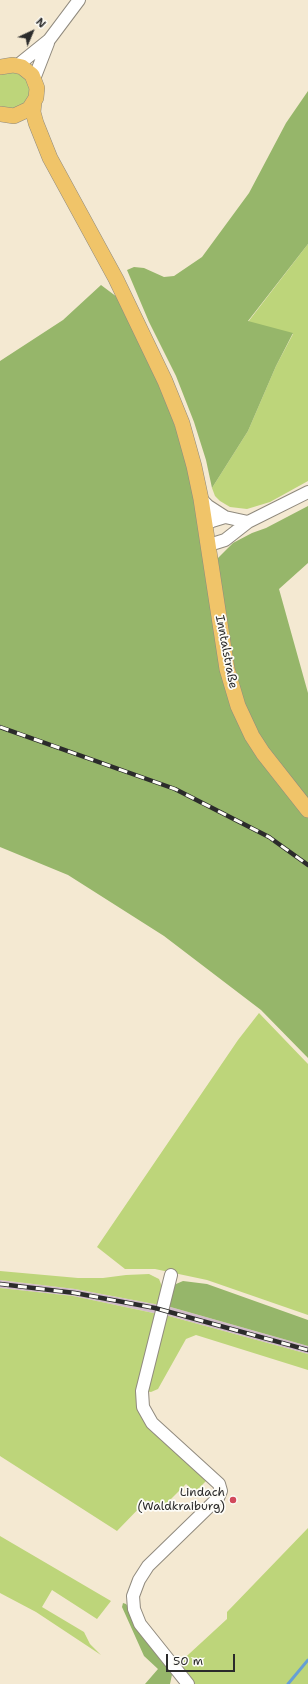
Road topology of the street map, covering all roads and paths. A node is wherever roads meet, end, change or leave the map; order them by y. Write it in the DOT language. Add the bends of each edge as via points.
graph roads {
  1 [pos="79,0"];
  2 [pos="49,40"];
  3 [pos="6,64"];
  4 [pos="34,78"];
  5 [pos="34,103"];
  6 [pos="7,115"];
  7 [pos="50,158"];
  8 [pos="308,492"];
  9 [pos="201,499"];
  10 [pos="225,517"];
  11 [pos="248,522"];
  12 [pos="205,525"];
  13 [pos="209,545"];
  14 [pos="308,810"];
  15 [pos="171,1275"];
  16 [pos="188,1684"];
  1 -- 2 [label="street"];
  2 -- 3 [label="street"];
  2 -- 4 [label="street"];
  3 -- 4 [label="main road" via="26,69"];
  4 -- 5 [label="main road" via="37,93"];
  5 -- 6 [label="main road" via="26,112"];
  5 -- 7 [label="main road" via="36,123"];
  6 -- 7 [label="main road" via="29,127"];
  7 -- 9 [label="main road, Inntalstraße" via="116,279 165,381 182,423"];
  8 -- 11 [label="street"];
  9 -- 10 [label="street"];
  9 -- 12 [label="main road, Inntalstraße"];
  10 -- 11 [label="street"];
  10 -- 12 [label="street"];
  11 -- 13 [label="street" via="225,540"];
  12 -- 13 [label="main road, Inntalstraße"];
  13 -- 14 [label="main road, Inntalstraße" via="226,669 245,721 263,754"];
  15 -- 16 [label="street" via="142,1390 143,1407 152,1423 219,1484 220,1491 218,1498 148,1566 136,1586 133,1602 136,1616 145,1631"];
}
